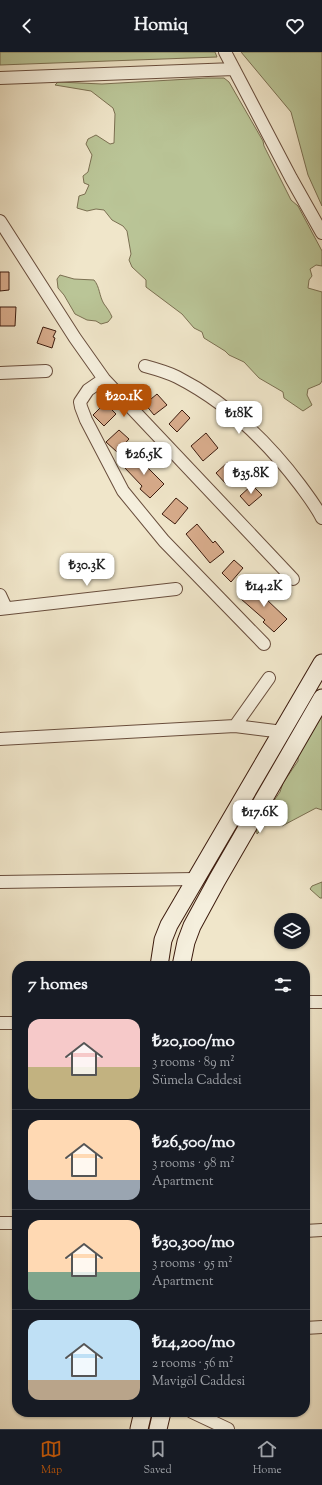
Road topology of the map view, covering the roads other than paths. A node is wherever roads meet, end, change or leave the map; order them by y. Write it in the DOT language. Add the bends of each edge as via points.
graph roads {
  1 [pos="225,52"];
  2 [pos="234,69"];
  3 [pos="0,78"];
  4 [pos="0,221"];
  5 [pos="322,233"];
  6 [pos="145,366"];
  7 [pos="46,371"];
  8 [pos="0,373"];
  9 [pos="104,379"];
  10 [pos="322,518"];
  11 [pos="293,579"];
  12 [pos="176,588"];
  13 [pos="0,595"];
  14 [pos="3,609"];
  15 [pos="264,644"];
  16 [pos="322,663"];
  17 [pos="268,678"];
  18 [pos="322,698"];
  19 [pos="235,726"];
  20 [pos="283,732"];
  21 [pos="0,739"];
  22 [pos="195,879"];
  23 [pos="0,882"];
  24 [pos="160,961"];
  25 [pos="182,961"];
  26 [pos="310,1002"];
  27 [pos="322,1002"];
  28 [pos="0,1023"];
  29 [pos="12,1023"];
  30 [pos="0,1223"];
  31 [pos="12,1223"];
  32 [pos="322,1230"];
  33 [pos="310,1231"];
  34 [pos="322,1327"];
  35 [pos="310,1328"];
  36 [pos="142,1417"];
  37 [pos="161,1417"];
  38 [pos="203,1417"];
  39 [pos="139,1429"];
  40 [pos="158,1429"];
  41 [pos="228,1429"];
  1 -- 2 [label="street"];
  2 -- 3 [label="street"];
  2 -- 5 [label="street"];
  4 -- 9 [label="street"];
  6 -- 10 [label="street" via="176,377 234,414 290,472"];
  7 -- 8 [label="street"];
  9 -- 11 [label="street"];
  9 -- 15 [label="street" via="88,390 80,402 86,420 123,491 164,541"];
  12 -- 14 [label="street"];
  13 -- 14 [label="street"];
  16 -- 20 [label="main road"];
  17 -- 19 [label="street"];
  18 -- 25 [label="main road" via="192,926"];
  19 -- 20 [label="street"];
  19 -- 21 [label="street"];
  20 -- 22 [label="main road"];
  22 -- 23 [label="street"];
  22 -- 24 [label="main road" via="169,925 163,940"];
  26 -- 27 [label="street"];
  28 -- 29 [label="street"];
  30 -- 31 [label="street"];
  32 -- 33 [label="street"];
  34 -- 35 [label="street"];
  36 -- 39 [label="main road"];
  37 -- 40 [label="main road"];
  38 -- 41 [label="street"];
}
